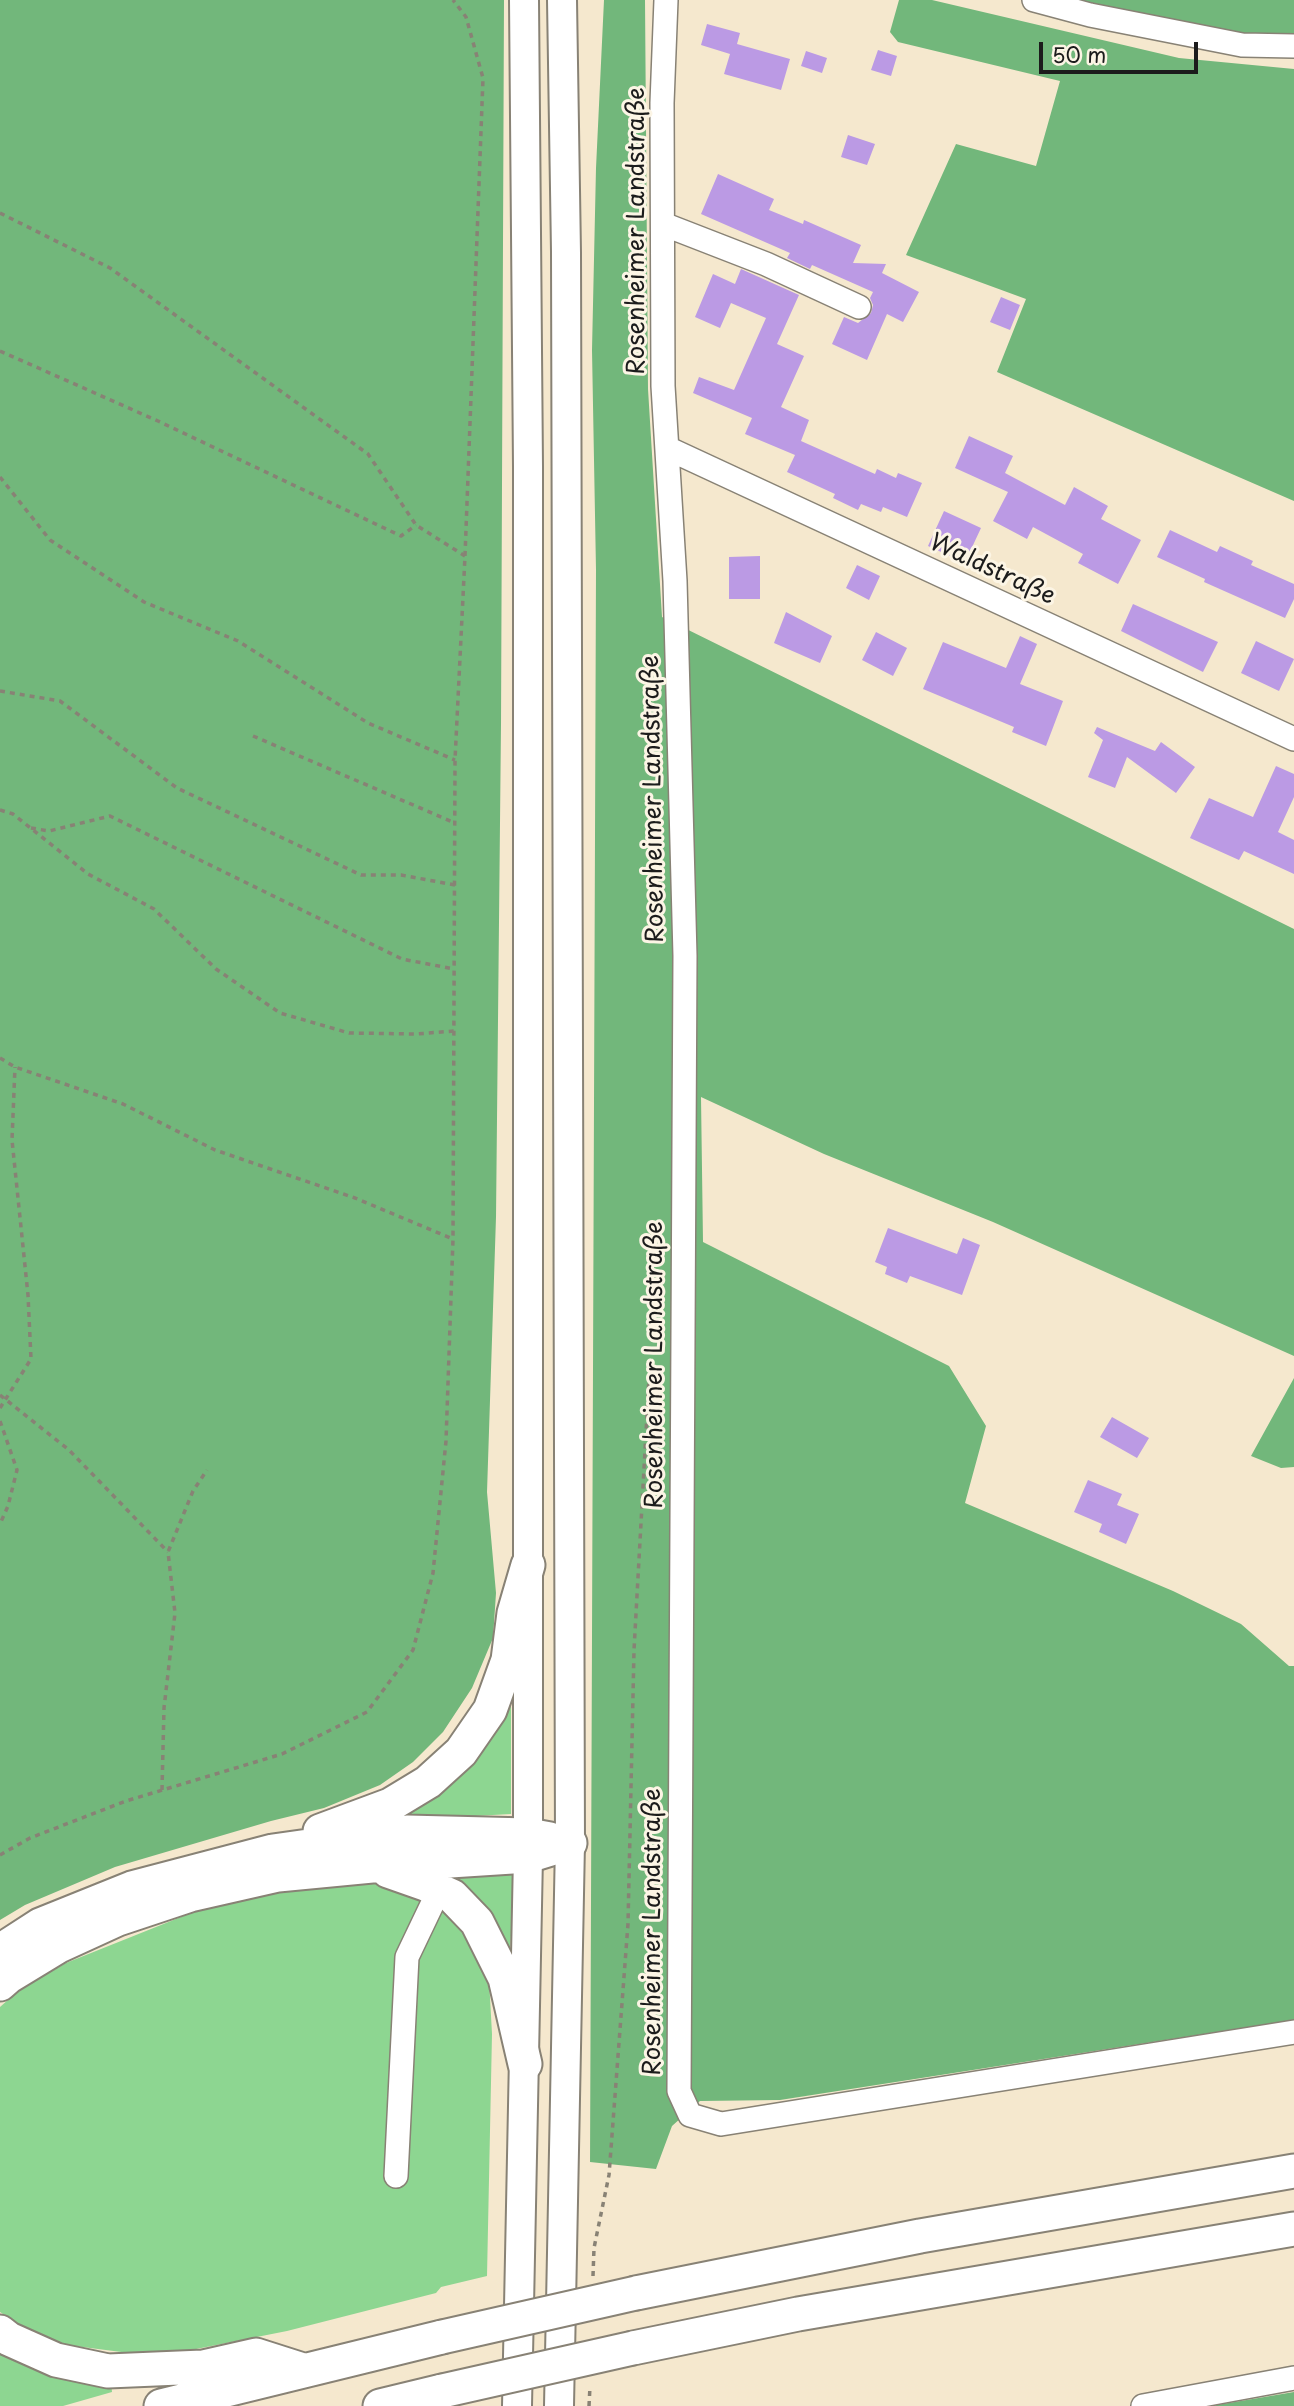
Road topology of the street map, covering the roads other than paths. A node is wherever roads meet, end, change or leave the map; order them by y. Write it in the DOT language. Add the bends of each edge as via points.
graph roads {
  1 [pos="524,0"];
  2 [pos="666,0"];
  3 [pos="1034,0"];
  4 [pos="563,2"];
  5 [pos="1294,46"];
  6 [pos="663,224"];
  7 [pos="859,307"];
  8 [pos="667,448"];
  9 [pos="1294,739"];
  10 [pos="528,1565"];
  11 [pos="570,1843"];
  12 [pos="528,1845"];
  13 [pos="273,1851"];
  14 [pos="372,1866"];
  15 [pos="439,1890"];
  16 [pos="0,1951"];
  17 [pos="0,1984"];
  18 [pos="1294,2032"];
  19 [pos="524,2064"];
  20 [pos="1294,2171"];
  21 [pos="396,2176"];
  22 [pos="1294,2230"];
  23 [pos="0,2332"];
  24 [pos="303,2370"];
  25 [pos="1294,2378"];
  26 [pos="161,2406"];
  27 [pos="380,2406"];
  28 [pos="517,2406"];
  29 [pos="559,2406"];
  30 [pos="1143,2406"];
  1 -- 10 [label="main road"];
  2 -- 6 [label="street, Rosenheimer Landstraße"];
  3 -- 5 [label="street" via="1242,45"];
  4 -- 11 [label="main road"];
  6 -- 7 [label="street"];
  6 -- 8 [label="street, Rosenheimer Landstraße"];
  8 -- 9 [label="street, Waldstraße"];
  8 -- 18 [label="street, Rosenheimer Landstraße" via="685,956 679,2091 690,2115 721,2124"];
  10 -- 12 [label="main road"];
  10 -- 13 [label="highway" via="514,1613 508,1660 490,1710 461,1752 428,1782 390,1805"];
  11 -- 12 [label="highway"];
  11 -- 29 [label="main road"];
  12 -- 13 [label="highway" via="407,1832"];
  12 -- 14 [label="highway"];
  12 -- 19 [label="main road"];
  13 -- 16 [label="highway" via="132,1888 40,1925"];
  14 -- 15 [label="highway"];
  14 -- 17 [label="highway" via="278,1875 190,1895 118,1919 71,1941"];
  15 -- 19 [label="highway" via="452,1896 477,1922 505,1978"];
  15 -- 21 [label="street" via="407,1957"];
  19 -- 28 [label="main road"];
  20 -- 24 [label="highway, bridge" via="920,2236 636,2293"];
  22 -- 27 [label="highway, bridge" via="799,2314"];
  23 -- 24 [label="highway" via="56,2360 108,2371 203,2367 256,2355"];
  24 -- 26 [label="highway"];
  25 -- 30 [label="street"];
}
